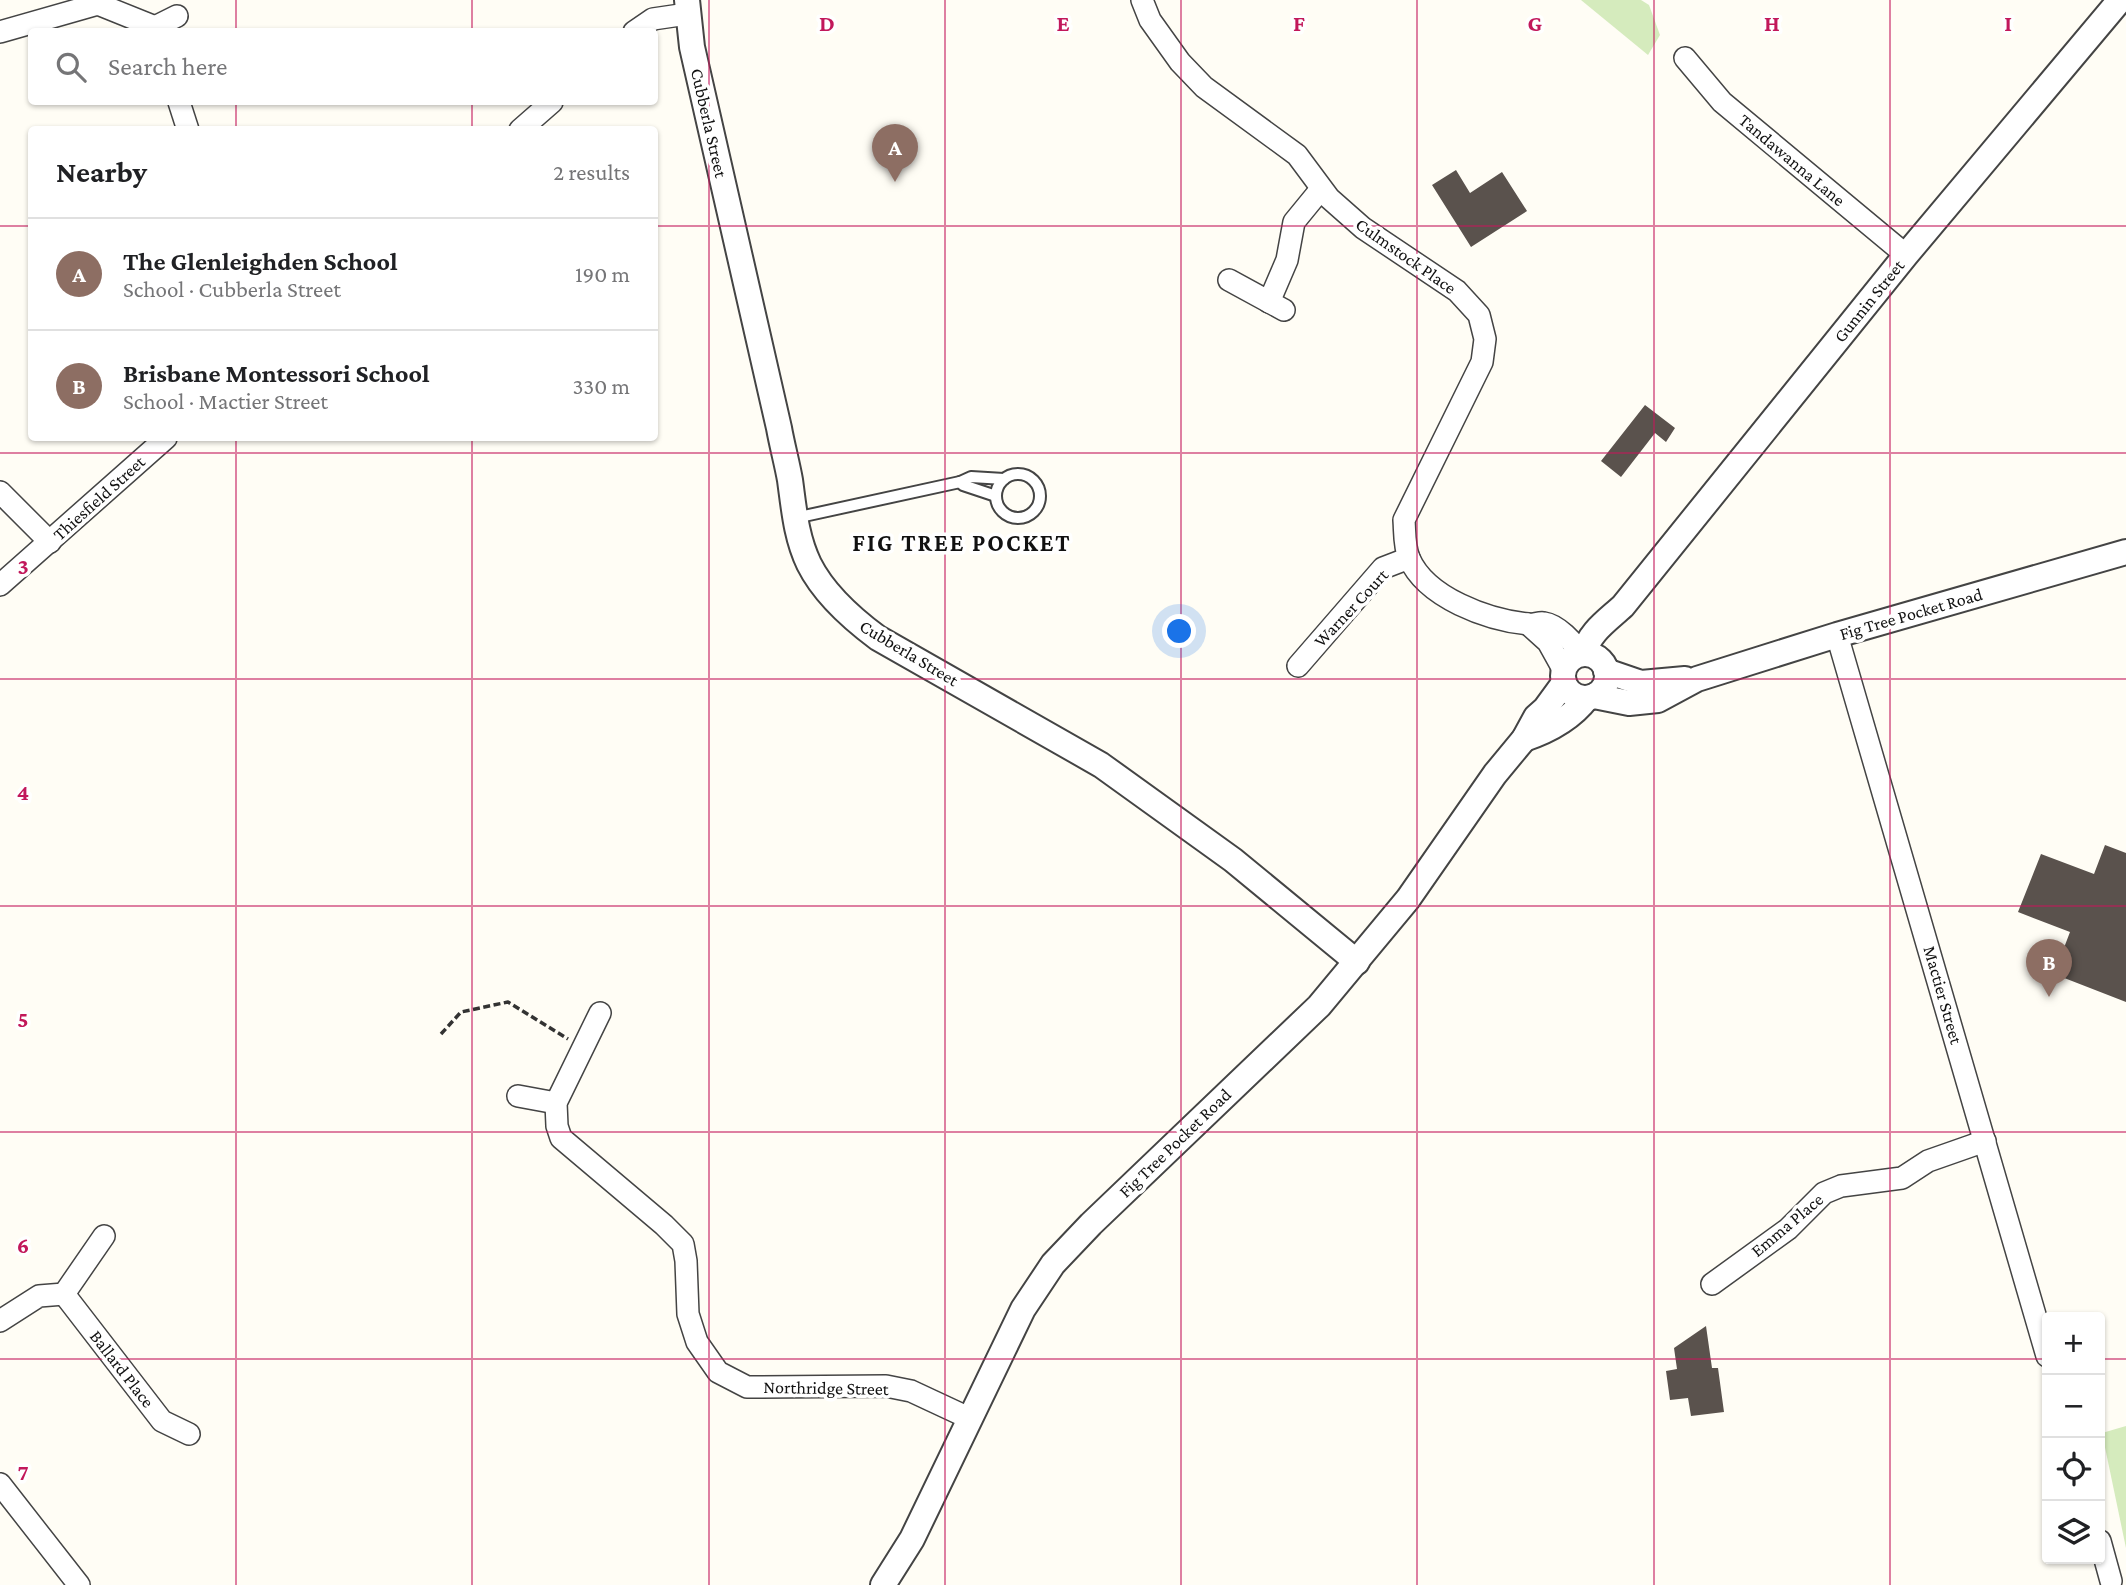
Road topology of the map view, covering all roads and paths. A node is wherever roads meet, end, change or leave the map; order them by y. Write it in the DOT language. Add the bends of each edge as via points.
graph roads {
  1 [pos="1142,0"];
  2 [pos="2120,0"];
  3 [pos="687,7"];
  4 [pos="177,16"];
  5 [pos="154,28"];
  6 [pos="158,28"];
  7 [pos="640,28"];
  8 [pos="0,32"];
  9 [pos="1685,58"];
  10 [pos="180,105"];
  11 [pos="549,105"];
  12 [pos="187,126"];
  13 [pos="525,126"];
  14 [pos="1321,189"];
  15 [pos="1906,255"];
  16 [pos="1229,280"];
  17 [pos="163,441"];
  18 [pos="1004,479"];
  19 [pos="960,482"];
  20 [pos="0,492"];
  21 [pos="996,496"];
  22 [pos="795,518"];
  23 [pos="50,542"];
  24 [pos="2126,552"];
  25 [pos="1409,558"];
  26 [pos="0,585"];
  27 [pos="1837,635"];
  28 [pos="1298,666"];
  29 [pos="1583,666"];
  30 [pos="1697,678"];
  31 [pos="1591,697"];
  32 [pos="1524,739"];
  33 [pos="1357,961"];
  34 [pos="600,1013"];
  35 [pos="441,1034"];
  36 [pos="584,1042"];
  37 [pos="518,1096"];
  38 [pos="556,1103"];
  39 [pos="1985,1141"];
  40 [pos="104,1236"];
  41 [pos="1712,1284"];
  42 [pos="64,1294"];
  43 [pos="0,1321"];
  44 [pos="2042,1339"];
  45 [pos="971,1419"];
  46 [pos="189,1434"];
  47 [pos="0,1484"];
  48 [pos="2105,1559"];
  49 [pos="2111,1581"];
  50 [pos="79,1585"];
  51 [pos="883,1585"];
  1 -- 14 [label="street, Culmstock Place" via="1150,20 1196,79 1297,155"];
  2 -- 15 [label="street, Gunnin Street"];
  3 -- 7 [label="street"];
  3 -- 22 [label="street, Cubberla Street"];
  4 -- 6 [label="street"];
  5 -- 8 [label="street" via="98,4"];
  9 -- 15 [label="street, Tandawanna Lane" via="1722,102"];
  10 -- 12 [label="street"];
  11 -- 13 [label="street"];
  14 -- 16 [label="street" via="1294,222 1277,306"];
  14 -- 25 [label="street, Culmstock Place" via="1363,228 1457,291 1479,315 1485,340 1482,362 1404,520"];
  15 -- 29 [label="street, Gunnin Street" via="1623,606"];
  17 -- 23 [label="street, Thiesfield Street"];
  18 -- 19 [label="lane" via="973,476"];
  18 -- 21 [label="lane"];
  18 -- 21 [label="lane" via="1017,474 1032,478 1040,490 1039,505 1028,516 1014,518 1001,510"];
  19 -- 21 [label="lane"];
  19 -- 22 [label="lane"];
  20 -- 23 [label="street"];
  22 -- 33 [label="street, Cubberla Street" via="810,565 855,621 1101,765 1233,860"];
  23 -- 26 [label="street, Thiesfield Street"];
  24 -- 27 [label="street, Fig Tree Pocket Road"];
  25 -- 28 [label="street, Warner Court" via="1383,568"];
  25 -- 29 [label="street" via="1419,575 1444,596 1468,610 1528,624"];
  27 -- 30 [label="street, Fig Tree Pocket Road"];
  27 -- 39 [label="street, Mactier Street"];
  29 -- 30 [label="street, Fig Tree Pocket Road" via="1641,683"];
  29 -- 31 [label="street, Fig Tree Pocket Road" via="1605,686"];
  29 -- 31 [label="street, Fig Tree Pocket Road" via="1573,695"];
  29 -- 32 [label="street, Fig Tree Pocket Road" via="1536,717"];
  30 -- 31 [label="street, Fig Tree Pocket Road" via="1658,700 1629,703"];
  31 -- 32 [label="street, Fig Tree Pocket Road" via="1545,732"];
  32 -- 33 [label="street, Fig Tree Pocket Road"];
  33 -- 45 [label="street, Fig Tree Pocket Road" via="1319,1006 1053,1264 1023,1308"];
  34 -- 36 [label="street"];
  35 -- 36 [label="path" via="461,1012 508,1002"];
  36 -- 38 [label="street"];
  37 -- 38 [label="street"];
  38 -- 45 [label="street, Northridge Street" via="561,1138 683,1244 688,1314 697,1342 718,1372 747,1387 886,1386 911,1391"];
  39 -- 41 [label="street, Emma Place" via="1928,1161 1902,1178 1841,1186 1824,1193 1788,1229"];
  39 -- 44 [label="street, Mactier Street"];
  40 -- 42 [label="street"];
  42 -- 43 [label="street" via="39,1296"];
  42 -- 46 [label="street, Ballard Place" via="162,1421"];
  45 -- 51 [label="street, Fig Tree Pocket Road" via="912,1539"];
  47 -- 50 [label="street"];
  48 -- 49 [label="street"];
}
